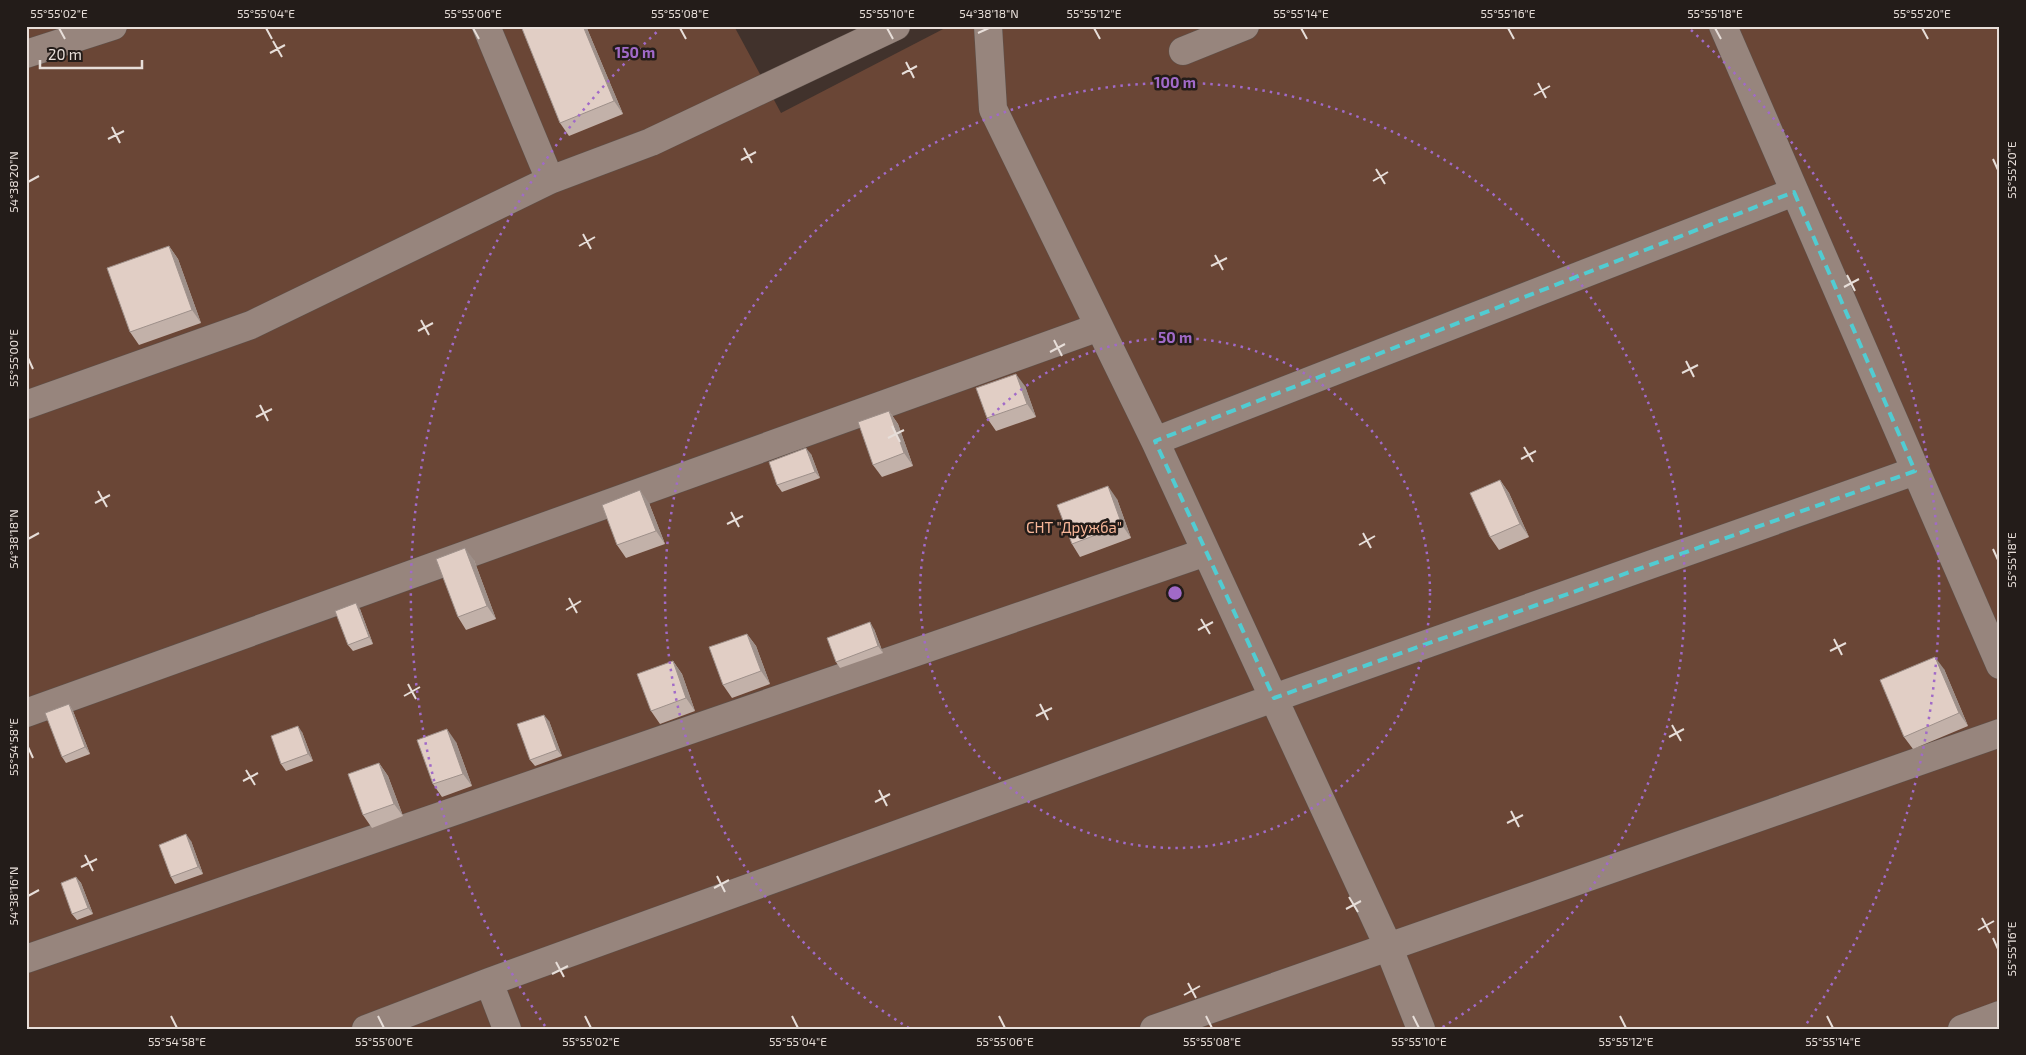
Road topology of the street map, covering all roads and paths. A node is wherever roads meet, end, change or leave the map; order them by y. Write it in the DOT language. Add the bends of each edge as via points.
graph roads {
  1 [pos="113,26"];
  2 [pos="486,26"];
  3 [pos="896,26"];
  4 [pos="988,26"];
  5 [pos="1245,26"];
  6 [pos="1722,26"];
  7 [pos="1183,51"];
  8 [pos="26,54"];
  9 [pos="550,180"];
  10 [pos="1794,192"];
  11 [pos="1099,327"];
  12 [pos="26,405"];
  13 [pos="1155,441"];
  14 [pos="1915,471"];
  15 [pos="1206,552"];
  16 [pos="2000,665"];
  17 [pos="1274,698"];
  18 [pos="26,713"];
  19 [pos="2000,734"];
  20 [pos="1388,946"];
  21 [pos="26,959"];
  22 [pos="489,982"];
  23 [pos="2000,1015"];
  24 [pos="366,1029"];
  25 [pos="507,1029"];
  26 [pos="1154,1029"];
  27 [pos="1420,1029"];
  28 [pos="1962,1029"];
  1 -- 8 [label="street"];
  2 -- 9 [label="street"];
  3 -- 9 [label="street" via="651,142"];
  4 -- 11 [label="street" via="993,109"];
  5 -- 7 [label="street"];
  6 -- 10 [label="street"];
  9 -- 12 [label="street" via="251,325"];
  10 -- 13 [label="street"];
  10 -- 14 [label="street"];
  11 -- 13 [label="street"];
  11 -- 18 [label="street"];
  13 -- 15 [label="street"];
  14 -- 16 [label="street"];
  14 -- 17 [label="street"];
  15 -- 17 [label="street"];
  15 -- 21 [label="street"];
  17 -- 20 [label="street"];
  17 -- 22 [label="street"];
  19 -- 20 [label="street"];
  20 -- 26 [label="street"];
  20 -- 27 [label="street"];
  22 -- 24 [label="street"];
  22 -- 25 [label="street"];
  23 -- 28 [label="street"];
}
